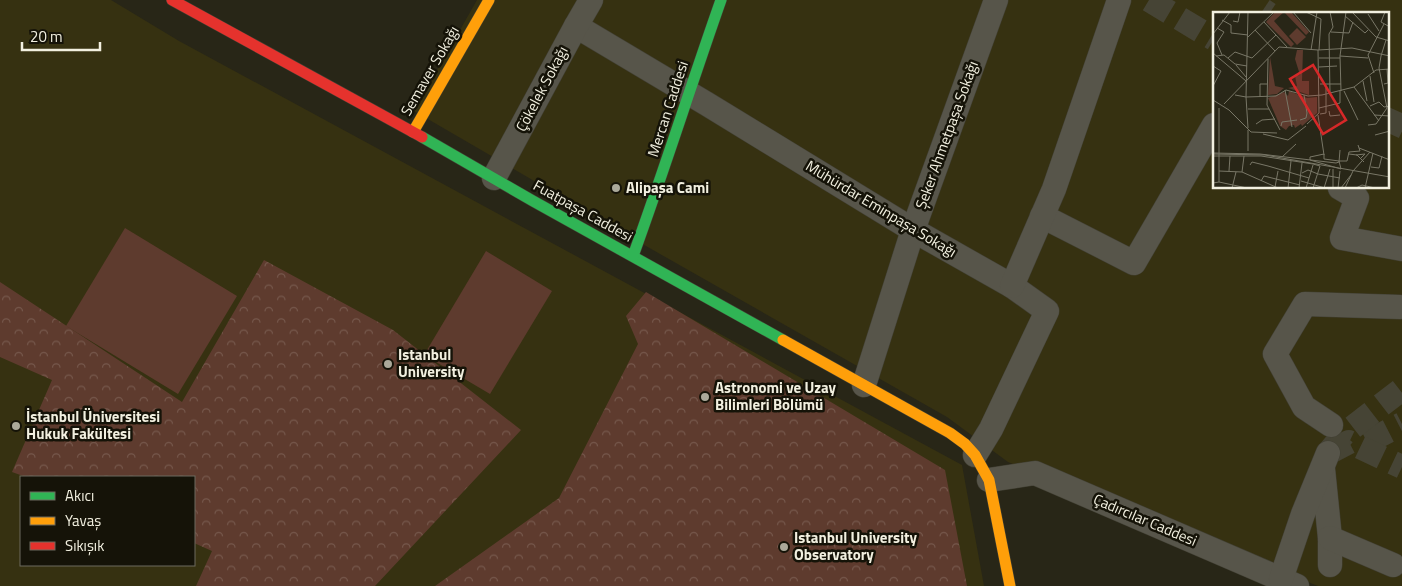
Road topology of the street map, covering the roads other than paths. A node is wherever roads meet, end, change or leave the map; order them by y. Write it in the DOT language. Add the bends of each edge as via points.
graph roads {
  1 [pos="172,0"];
  2 [pos="489,0"];
  3 [pos="591,0"];
  4 [pos="996,0"];
  5 [pos="1119,0"];
  6 [pos="715,2"];
  7 [pos="576,26"];
  8 [pos="688,93"];
  9 [pos="1213,127"];
  10 [pos="413,132"];
  11 [pos="494,178"];
  12 [pos="1342,189"];
  13 [pos="1042,216"];
  14 [pos="913,230"];
  15 [pos="1402,249"];
  16 [pos="633,256"];
  17 [pos="1012,286"];
  18 [pos="1400,307"];
  19 [pos="864,385"];
  20 [pos="1331,425"];
  21 [pos="975,455"];
  22 [pos="990,480"];
  23 [pos="1330,538"];
  24 [pos="1330,565"];
  25 [pos="1393,565"];
  26 [pos="1289,583"];
  27 [pos="1010,586"];
  1 -- 10 [label="main road, Fuatpaşa Caddesi"];
  2 -- 10 [label="main road, Semaver Sokağı"];
  3 -- 7 [label="street, Çökelek Sokağı"];
  4 -- 14 [label="street, Şeker Ahmetpaşa Sokağı"];
  5 -- 13 [label="street"];
  6 -- 8 [label="main road, Mercan Caddesi"];
  7 -- 8 [label="street, Mühürdar Eminpaşa Sokağı"];
  7 -- 11 [label="street, Çökelek Sokağı"];
  8 -- 14 [label="street, Mühürdar Eminpaşa Sokağı"];
  8 -- 16 [label="main road, Mercan Caddesi"];
  9 -- 13 [label="street" via="1134,263"];
  10 -- 11 [label="main road, Fuatpaşa Caddesi"];
  11 -- 16 [label="main road, Fuatpaşa Caddesi"];
  12 -- 15 [label="street" via="1357,198 1342,238"];
  13 -- 17 [label="street"];
  14 -- 17 [label="street, Mühürdar Eminpaşa Sokağı"];
  14 -- 19 [label="street, Şeker Ahmetpaşa Sokağı"];
  16 -- 19 [label="main road, Fuatpaşa Caddesi"];
  17 -- 21 [label="street, Mühürdar Eminpaşa Sokağı" via="1047,311 991,429"];
  18 -- 20 [label="street" via="1305,304 1274,354 1304,406"];
  19 -- 21 [label="main road, Fuatpaşa Caddesi" via="950,433"];
  21 -- 22 [label="main road, Fuatpaşa Caddesi"];
  22 -- 26 [label="street, Çadırcılar Caddesi" via="1035,473"];
  22 -- 27 [label="main road"];
  23 -- 24 [label="street"];
  23 -- 25 [label="street"];
  23 -- 26 [label="street" via="1325,459 1303,514"];
}
